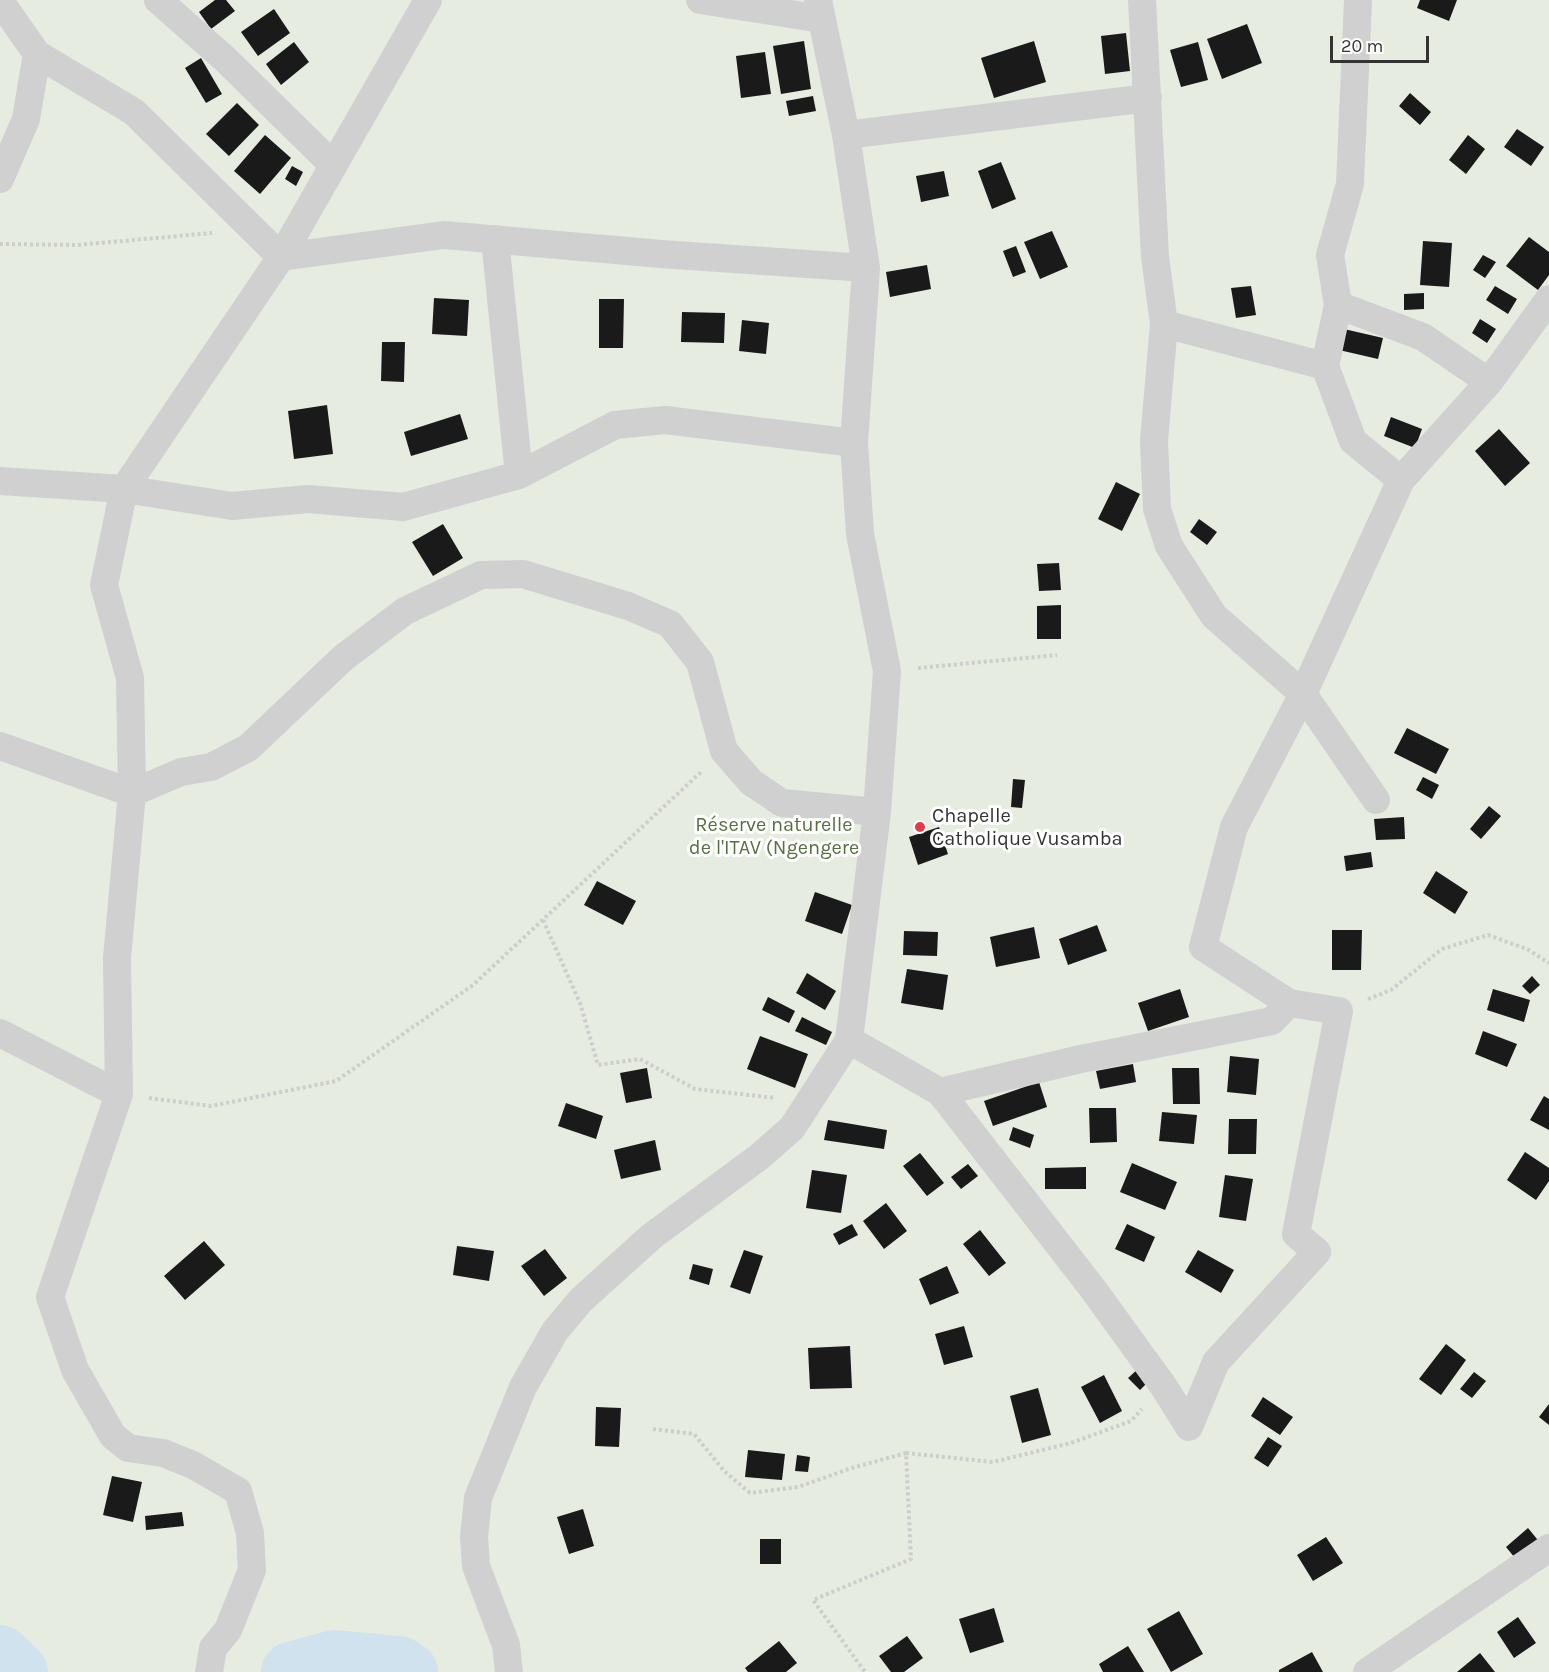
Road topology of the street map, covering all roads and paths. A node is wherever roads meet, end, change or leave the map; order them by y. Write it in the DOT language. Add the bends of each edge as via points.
graph roads {
  1 [pos="158,0"];
  2 [pos="428,0"];
  3 [pos="700,0"];
  4 [pos="1142,0"];
  5 [pos="1358,0"];
  6 [pos="0,1"];
  7 [pos="820,9"];
  8 [pos="37,54"];
  9 [pos="1148,98"];
  10 [pos="846,135"];
  11 [pos="333,165"];
  12 [pos="0,179"];
  13 [pos="254,230"];
  14 [pos="495,239"];
  15 [pos="0,244"];
  16 [pos="281,257"];
  17 [pos="866,268"];
  18 [pos="1549,299"];
  19 [pos="1338,305"];
  20 [pos="1164,324"];
  21 [pos="1325,366"];
  22 [pos="1489,382"];
  23 [pos="854,444"];
  24 [pos="519,475"];
  25 [pos="1401,480"];
  26 [pos="0,481"];
  27 [pos="124,489"];
  28 [pos="1057,655"];
  29 [pos="887,671"];
  30 [pos="1303,694"];
  31 [pos="0,746"];
  32 [pos="724,752"];
  33 [pos="132,793"];
  34 [pos="1376,800"];
  35 [pos="878,812"];
  36 [pos="543,920"];
  37 [pos="1549,963"];
  38 [pos="1289,1002"];
  39 [pos="1339,1011"];
  40 [pos="0,1033"];
  41 [pos="849,1040"];
  42 [pos="940,1092"];
  43 [pos="119,1094"];
  44 [pos="812,1100"];
  45 [pos="1164,1387"];
  46 [pos="653,1429"];
  47 [pos="906,1453"];
  48 [pos="1549,1548"];
  49 [pos="209,1672"];
  50 [pos="508,1672"];
  51 [pos="864,1672"];
  52 [pos="1367,1672"];
  1 -- 11 [label="street" via="225,59"];
  2 -- 11 [label="street"];
  3 -- 7 [label="street"];
  4 -- 9 [label="street"];
  5 -- 19 [label="street" via="1350,184 1330,255"];
  6 -- 8 [label="street"];
  7 -- 10 [label="street"];
  8 -- 12 [label="street" via="26,119"];
  8 -- 13 [label="street" via="134,112"];
  9 -- 10 [label="street"];
  9 -- 20 [label="street" via="1155,257"];
  10 -- 17 [label="street"];
  11 -- 16 [label="street"];
  13 -- 15 [label="path" via="77,245"];
  13 -- 16 [label="street"];
  14 -- 16 [label="street" via="444,235"];
  14 -- 17 [label="street"];
  14 -- 24 [label="street"];
  16 -- 27 [label="street"];
  17 -- 23 [label="street"];
  18 -- 22 [label="street"];
  19 -- 21 [label="street"];
  19 -- 22 [label="street" via="1423,337"];
  20 -- 21 [label="street"];
  20 -- 30 [label="street" via="1154,441 1157,509 1169,546 1214,616"];
  21 -- 25 [label="street" via="1353,441"];
  22 -- 25 [label="street"];
  23 -- 24 [label="street" via="665,420 615,425"];
  23 -- 29 [label="street" via="860,534"];
  24 -- 27 [label="street" via="403,507 308,499 232,506"];
  25 -- 30 [label="street"];
  26 -- 27 [label="street"];
  27 -- 33 [label="street" via="104,585 130,678"];
  28 -- 29 [label="path"];
  29 -- 35 [label="street"];
  30 -- 34 [label="street"];
  30 -- 38 [label="street" via="1234,827 1203,947"];
  31 -- 33 [label="street"];
  32 -- 33 [label="street" via="700,662 670,624 523,573 481,575 405,611 343,658 248,748 211,768 181,772"];
  32 -- 35 [label="street" via="751,782 782,803"];
  32 -- 36 [label="path"];
  33 -- 43 [label="street" via="117,958"];
  35 -- 41 [label="street"];
  36 -- 43 [label="path" via="473,985 336,1081 211,1106"];
  36 -- 44 [label="path" via="580,1003 598,1065 640,1059 695,1089"];
  37 -- 39 [label="path" via="1527,949 1488,935 1442,949 1391,990"];
  38 -- 39 [label="street"];
  38 -- 42 [label="street" via="1272,1021"];
  39 -- 45 [label="street" via="1296,1234 1317,1252 1216,1362 1189,1427"];
  40 -- 43 [label="street"];
  41 -- 42 [label="street"];
  41 -- 44 [label="street"];
  42 -- 45 [label="street"];
  43 -- 49 [label="street" via="50,1297 75,1370 113,1436 128,1448 163,1454 193,1465 238,1491 250,1533 252,1570 228,1630 213,1648"];
  44 -- 50 [label="street" via="792,1128 759,1157 652,1236 581,1300 555,1330 523,1387 478,1498 474,1537 476,1566 507,1645"];
  45 -- 47 [label="path" via="1131,1421 1060,1446 993,1462"];
  46 -- 47 [label="path" via="694,1434 724,1471 750,1493 798,1487"];
  47 -- 51 [label="path" via="911,1559 813,1600"];
  48 -- 52 [label="street"];
}
